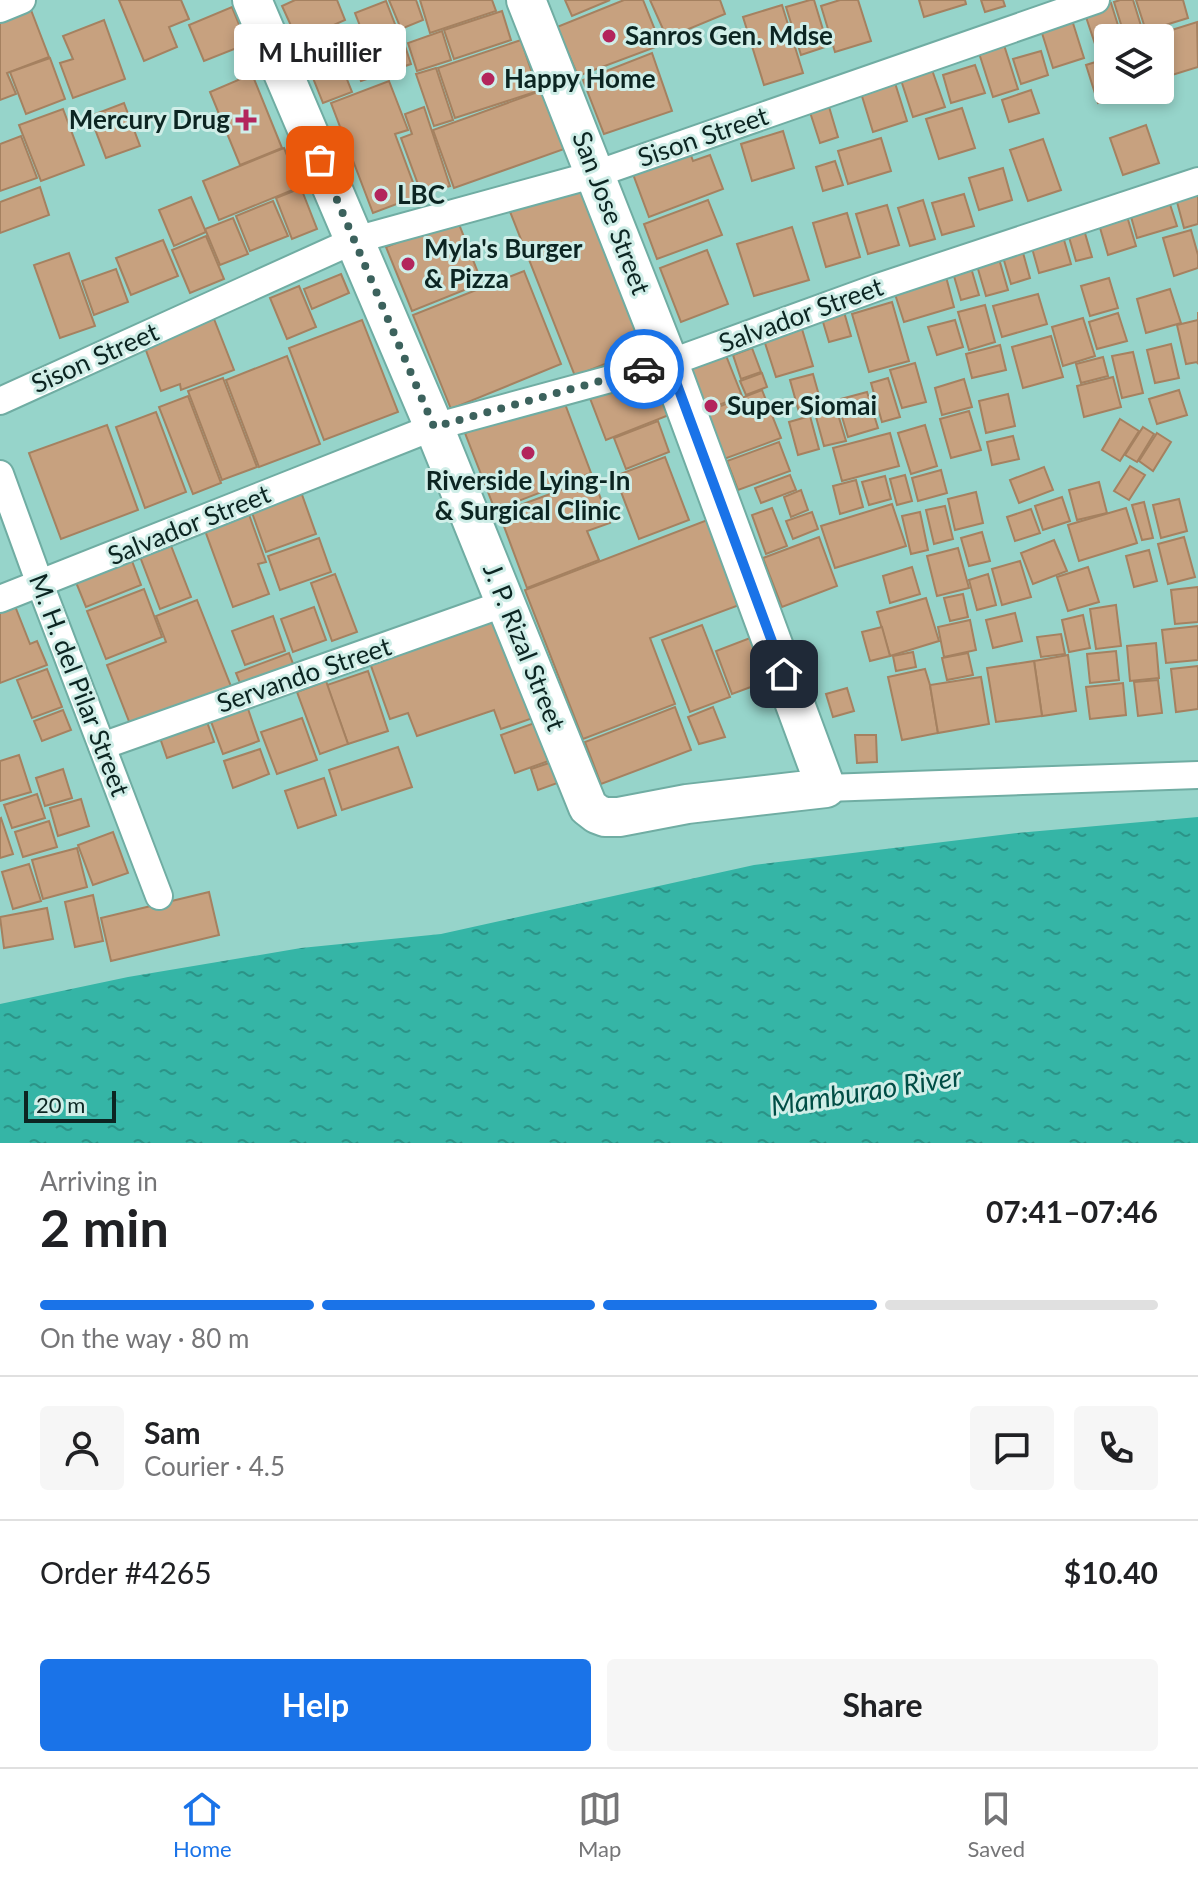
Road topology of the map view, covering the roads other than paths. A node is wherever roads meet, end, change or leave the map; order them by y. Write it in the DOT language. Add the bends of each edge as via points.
graph roads {
  1 [pos="22,0"];
  2 [pos="252,0"];
  3 [pos="526,0"];
  4 [pos="1096,0"];
  5 [pos="0,9"];
  6 [pos="596,174"];
  7 [pos="1198,181"];
  8 [pos="355,240"];
  9 [pos="669,363"];
  10 [pos="0,401"];
  11 [pos="434,427"];
  12 [pos="0,474"];
  13 [pos="40,584"];
  14 [pos="0,599"];
  15 [pos="506,603"];
  16 [pos="102,746"];
  17 [pos="1198,775"];
  18 [pos="826,788"];
  19 [pos="159,896"];
  1 -- 5 [label="street"];
  2 -- 8 [label="street, J. P. Rizal Street"];
  3 -- 6 [label="street, San Jose Street"];
  4 -- 6 [label="street, Sison Street"];
  6 -- 8 [label="street, Sison Street"];
  6 -- 9 [label="street, San Jose Street"];
  7 -- 9 [label="street, Salvador Street"];
  8 -- 10 [label="street, Sison Street"];
  8 -- 11 [label="street, J. P. Rizal Street"];
  9 -- 11 [label="street, Salvador Street"];
  9 -- 18 [label="street, San Jose Street"];
  11 -- 13 [label="street, Salvador Street"];
  11 -- 15 [label="street, J. P. Rizal Street"];
  12 -- 13 [label="street, M. H. del Pilar Street"];
  13 -- 14 [label="street, Salvador Street"];
  13 -- 16 [label="street, M. H. del Pilar Street"];
  15 -- 16 [label="street, Servando Street"];
  15 -- 18 [label="street, J. P. Rizal Street" via="588,807 597,814 619,817"];
  16 -- 19 [label="street, M. H. del Pilar Street"];
  17 -- 18 [label="street"];
}
